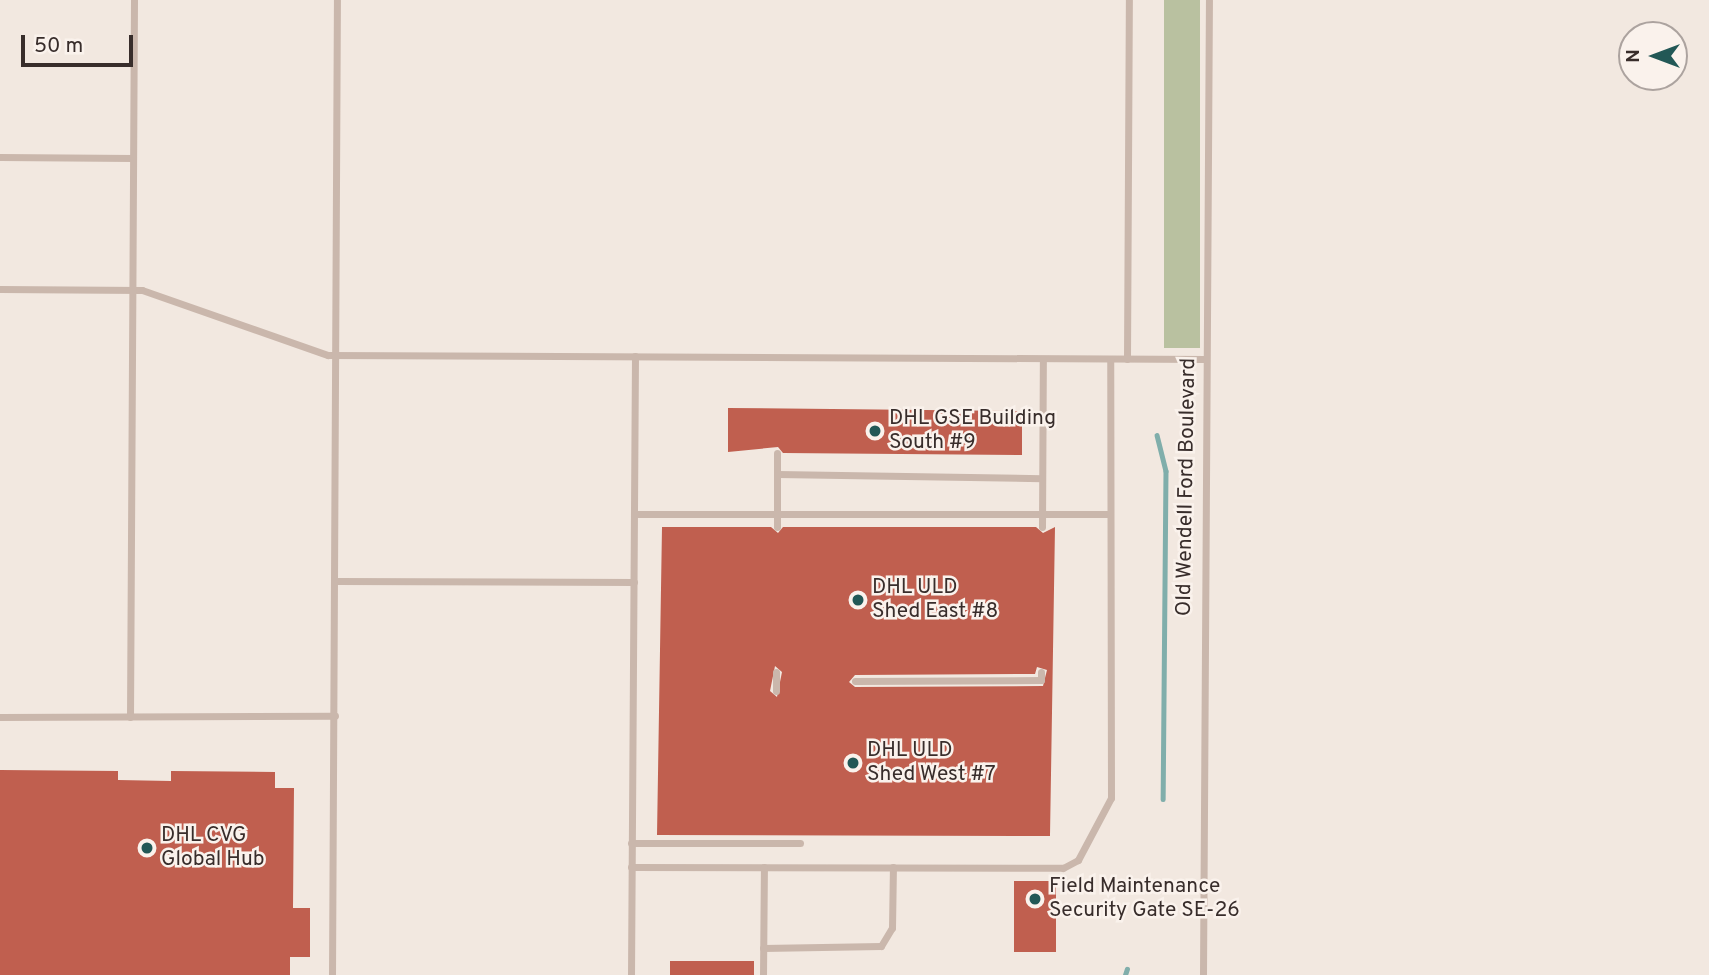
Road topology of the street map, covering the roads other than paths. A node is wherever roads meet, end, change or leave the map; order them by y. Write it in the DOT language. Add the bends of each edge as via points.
graph roads {
  1 [pos="134,0"];
  2 [pos="337,0"];
  3 [pos="1129,0"];
  4 [pos="1209,0"];
  5 [pos="0,158"];
  6 [pos="133,158"];
  7 [pos="0,289"];
  8 [pos="133,290"];
  9 [pos="337,355"];
  10 [pos="635,356"];
  11 [pos="1043,359"];
  12 [pos="1110,359"];
  13 [pos="1127,359"];
  14 [pos="1206,359"];
  15 [pos="777,453"];
  16 [pos="777,474"];
  17 [pos="1042,478"];
  18 [pos="634,514"];
  19 [pos="776,514"];
  20 [pos="1042,514"];
  21 [pos="1110,514"];
  22 [pos="776,527"];
  23 [pos="1042,527"];
  24 [pos="336,581"];
  25 [pos="634,582"];
  26 [pos="776,672"];
  27 [pos="1041,672"];
  28 [pos="855,681"];
  29 [pos="776,691"];
  30 [pos="335,716"];
  31 [pos="0,717"];
  32 [pos="130,717"];
  33 [pos="631,843"];
  34 [pos="800,843"];
  35 [pos="631,867"];
  36 [pos="764,867"];
  37 [pos="893,867"];
  38 [pos="763,948"];
  39 [pos="332,975"];
  40 [pos="631,975"];
  41 [pos="763,975"];
  42 [pos="1203,975"];
  1 -- 6 [label="lane"];
  2 -- 9 [label="lane"];
  3 -- 13 [label="lane"];
  4 -- 14 [label="lane, Old Wendell Ford Boulevard"];
  5 -- 6 [label="lane"];
  6 -- 8 [label="lane"];
  7 -- 8 [label="lane"];
  8 -- 9 [label="lane"];
  8 -- 32 [label="lane"];
  9 -- 10 [label="lane"];
  9 -- 24 [label="lane"];
  10 -- 11 [label="lane"];
  10 -- 18 [label="lane"];
  11 -- 12 [label="lane"];
  11 -- 17 [label="lane"];
  12 -- 13 [label="lane"];
  12 -- 21 [label="lane"];
  13 -- 14 [label="lane"];
  14 -- 42 [label="lane, Old Wendell Ford Boulevard"];
  15 -- 16 [label="lane"];
  16 -- 17 [label="lane"];
  16 -- 19 [label="lane"];
  17 -- 20 [label="lane"];
  18 -- 19 [label="lane"];
  18 -- 25 [label="lane"];
  19 -- 20 [label="lane"];
  19 -- 22 [label="lane"];
  20 -- 21 [label="lane"];
  20 -- 23 [label="lane"];
  21 -- 37 [label="lane" via="1111,798 1078,860 1063,868"];
  24 -- 25 [label="lane"];
  24 -- 30 [label="lane"];
  25 -- 33 [label="lane"];
  26 -- 29 [label="lane"];
  27 -- 28 [label="lane" via="1041,680"];
  30 -- 32 [label="lane"];
  30 -- 39 [label="lane"];
  31 -- 32 [label="lane"];
  33 -- 34 [label="lane"];
  33 -- 35 [label="lane"];
  35 -- 36 [label="lane"];
  35 -- 40 [label="lane"];
  36 -- 37 [label="lane"];
  36 -- 38 [label="lane"];
  37 -- 38 [label="lane" via="892,928 881,946"];
  38 -- 41 [label="lane"];
}
